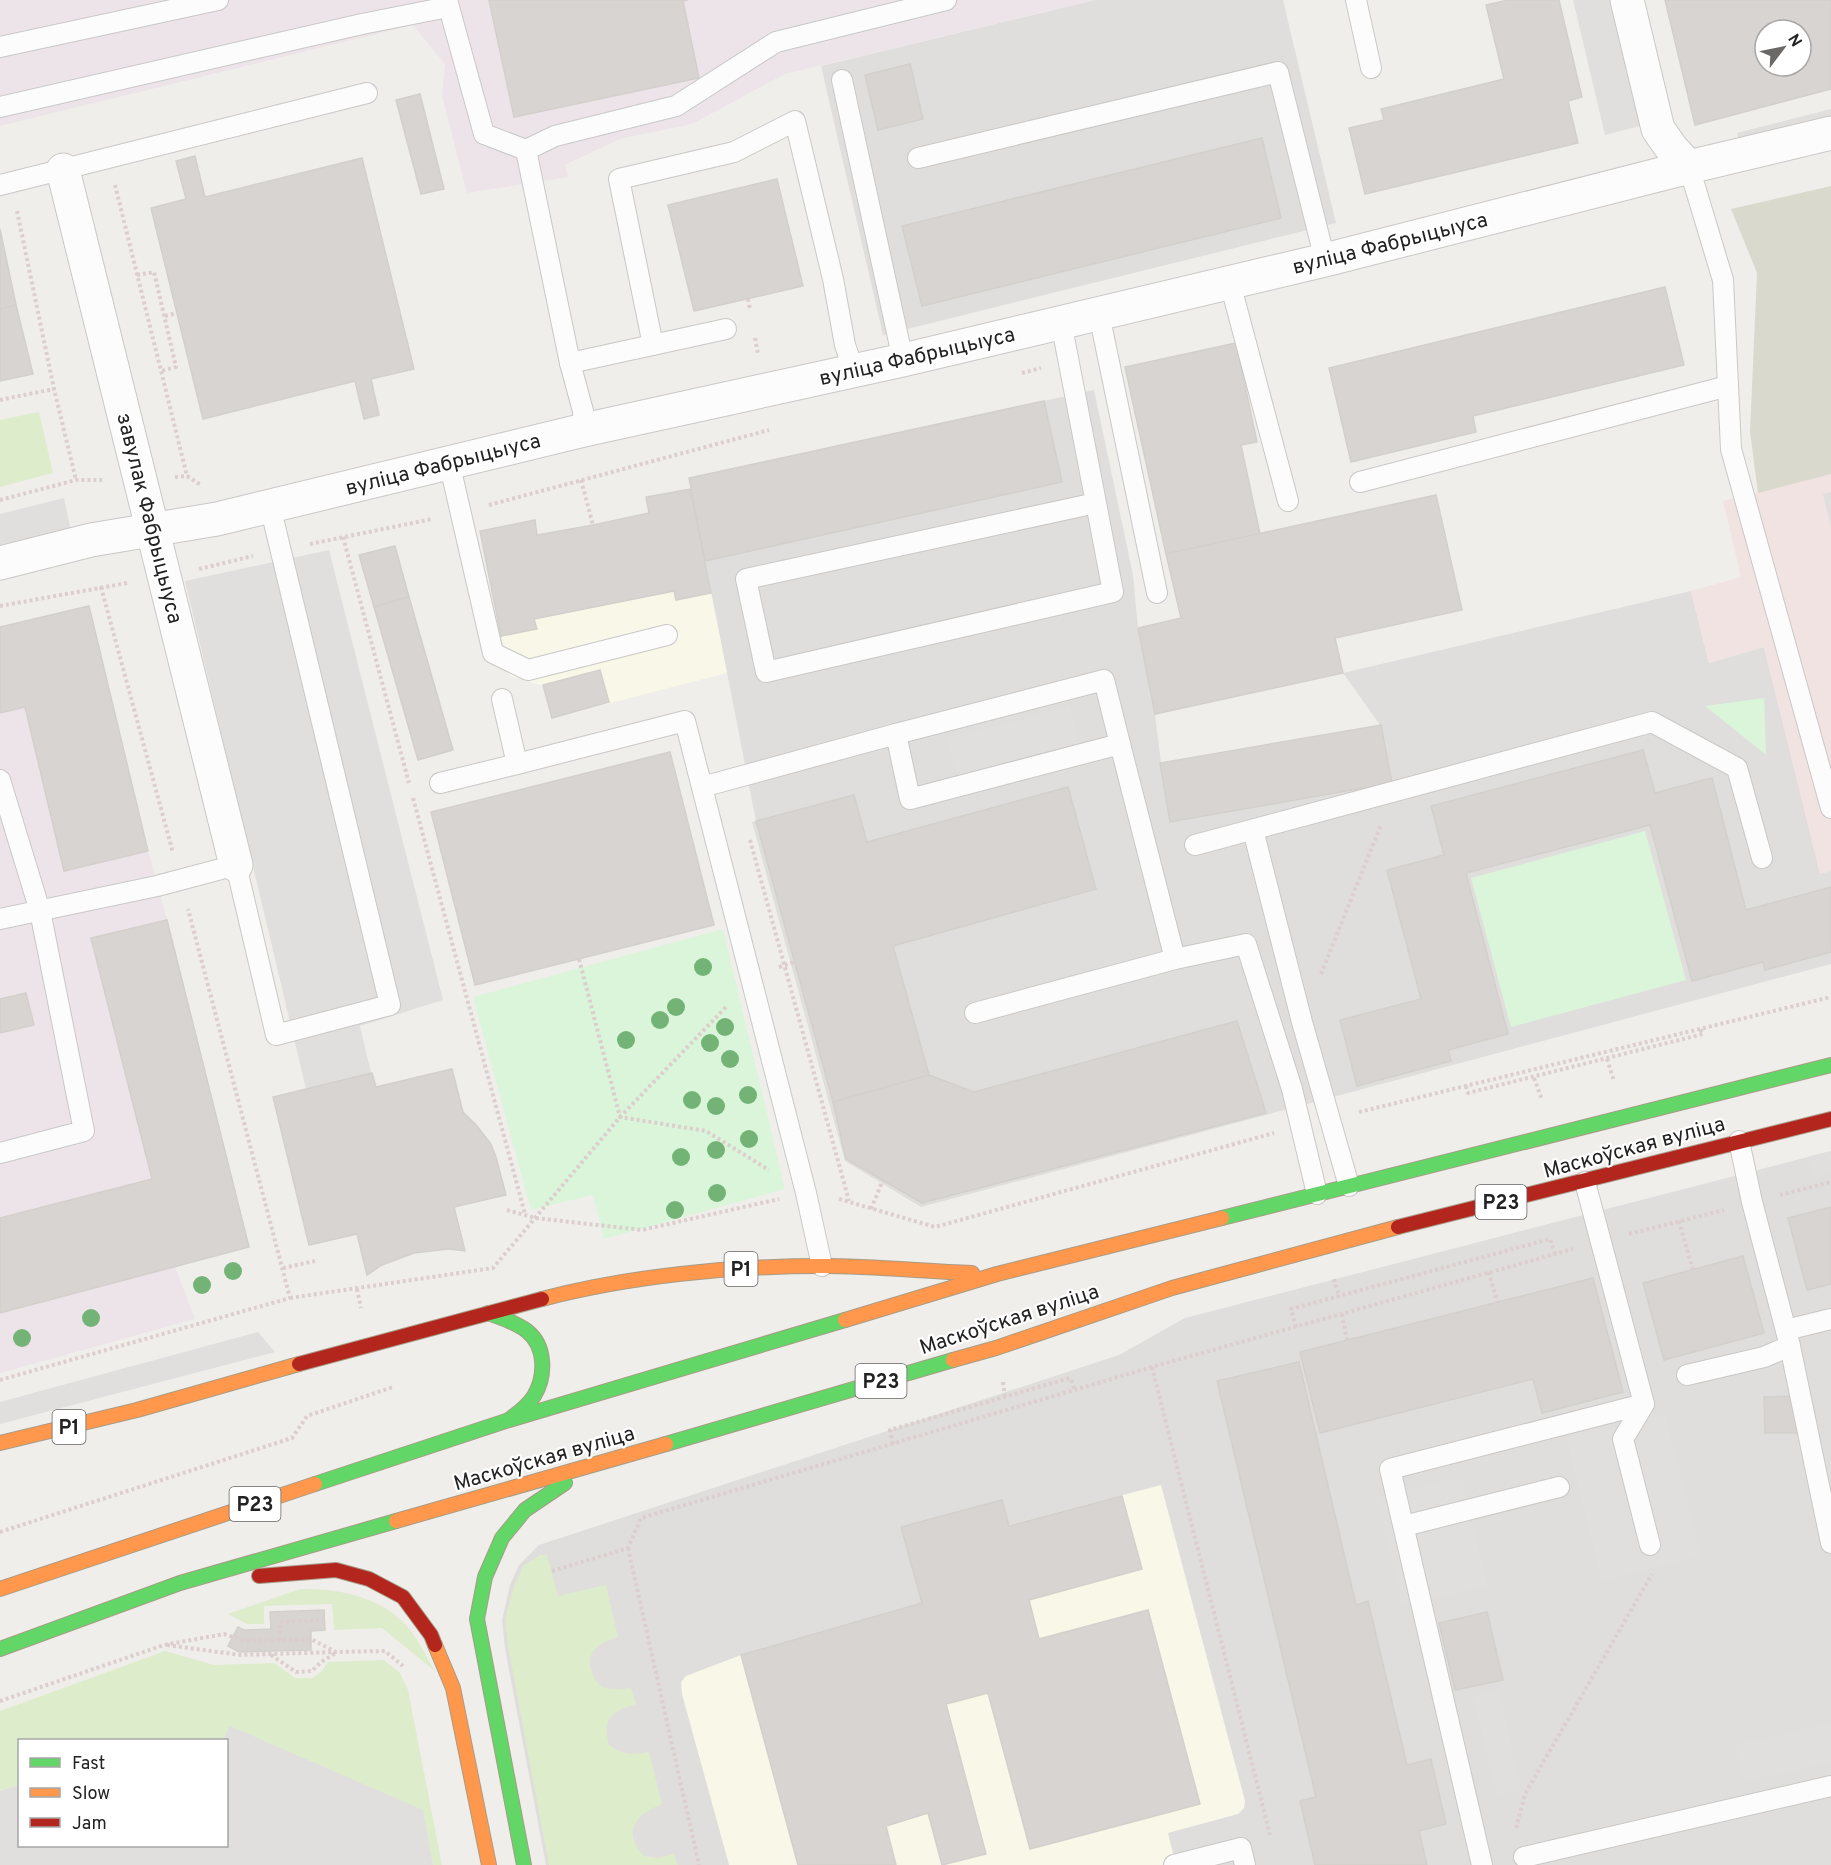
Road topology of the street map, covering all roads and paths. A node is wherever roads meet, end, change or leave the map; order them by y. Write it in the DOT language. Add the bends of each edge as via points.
graph roads {
  1 [pos="218,0"];
  2 [pos="946,0"];
  3 [pos="1356,0"];
  4 [pos="1627,0"];
  5 [pos="448,3"];
  6 [pos="0,47"];
  7 [pos="1371,68"];
  8 [pos="842,80"];
  9 [pos="367,93"];
  10 [pos="0,107"];
  11 [pos="1831,133"];
  12 [pos="526,150"];
  13 [pos="918,158"];
  14 [pos="108,159"];
  15 [pos="1689,166"];
  16 [pos="63,170"];
  17 [pos="5,184"];
  18 [pos="1325,260"];
  19 [pos="137,274"];
  20 [pos="1230,283"];
  21 [pos="177,314"];
  22 [pos="1098,314"];
  23 [pos="165,316"];
  24 [pos="1061,322"];
  25 [pos="726,329"];
  26 [pos="653,345"];
  27 [pos="903,360"];
  28 [pos="570,363"];
  29 [pos="160,371"];
  30 [pos="854,372"];
  31 [pos="1728,386"];
  32 [pos="54,389"];
  33 [pos="0,400"];
  34 [pos="584,430"];
  35 [pos="449,462"];
  36 [pos="187,476"];
  37 [pos="581,480"];
  38 [pos="1360,482"];
  39 [pos="0,500"];
  40 [pos="1288,501"];
  41 [pos="1096,503"];
  42 [pos="270,506"];
  43 [pos="593,525"];
  44 [pos="152,531"];
  45 [pos="343,537"];
  46 [pos="0,563"];
  47 [pos="101,587"];
  48 [pos="1157,593"];
  49 [pos="667,635"];
  50 [pos="502,699"];
  51 [pos="896,734"];
  52 [pos="1120,744"];
  53 [pos="517,764"];
  54 [pos="0,780"];
  55 [pos="440,783"];
  56 [pos="702,788"];
  57 [pos="1395,791"];
  58 [pos="1831,808"];
  59 [pos="1253,830"];
  60 [pos="748,833"];
  61 [pos="1195,845"];
  62 [pos="1762,858"];
  63 [pos="236,865"];
  64 [pos="180,880"];
  65 [pos="40,910"];
  66 [pos="0,919"];
  67 [pos="579,959"];
  68 [pos="1174,959"];
  69 [pos="795,962"];
  70 [pos="784,965"];
  71 [pos="752,980"];
  72 [pos="1831,997"];
  73 [pos="975,1013"];
  74 [pos="1302,1022"];
  75 [pos="1700,1029"];
  76 [pos="1831,1065"];
  77 [pos="1466,1086"];
  78 [pos="620,1116"];
  79 [pos="1329,1119"];
  80 [pos="1831,1119"];
  81 [pos="1301,1126"];
  82 [pos="1739,1142"];
  83 [pos="0,1153"];
  84 [pos="883,1180"];
  85 [pos="1585,1182"];
  86 [pos="1831,1182"];
  87 [pos="1348,1186"];
  88 [pos="806,1193"];
  89 [pos="1317,1194"];
  90 [pos="849,1201"];
  91 [pos="1752,1202"];
  92 [pos="871,1209"];
  93 [pos="507,1210"];
  94 [pos="525,1215"];
  95 [pos="535,1218"];
  96 [pos="1679,1221"];
  97 [pos="1601,1242"];
  98 [pos="1555,1254"];
  99 [pos="315,1261"];
  100 [pos="822,1266"];
  101 [pos="283,1268"];
  102 [pos="1693,1270"];
  103 [pos="1489,1272"];
  104 [pos="997,1274"];
  105 [pos="290,1298"];
  106 [pos="1497,1302"];
  107 [pos="488,1313"];
  108 [pos="1342,1314"];
  109 [pos="1831,1319"];
  110 [pos="1296,1327"];
  111 [pos="1788,1338"];
  112 [pos="1347,1340"];
  113 [pos="1152,1367"];
  114 [pos="1687,1375"];
  115 [pos="0,1380"];
  116 [pos="393,1387"];
  117 [pos="1075,1390"];
  118 [pos="1644,1404"];
  119 [pos="509,1420"];
  120 [pos="0,1443"];
  121 [pos="893,1444"];
  122 [pos="587,1467"];
  123 [pos="1559,1487"];
  124 [pos="1404,1526"];
  125 [pos="0,1532"];
  126 [pos="1831,1543"];
  127 [pos="1650,1545"];
  128 [pos="628,1548"];
  129 [pos="552,1571"];
  130 [pos="180,1583"];
  131 [pos="0,1589"];
  132 [pos="326,1620"];
  133 [pos="280,1640"];
  134 [pos="164,1645"];
  135 [pos="0,1649"];
  136 [pos="336,1652"];
  137 [pos="270,1654"];
  138 [pos="407,1670"];
  139 [pos="0,1701"];
  140 [pos="1831,1786"];
  141 [pos="1515,1834"];
  142 [pos="1272,1844"];
  143 [pos="1524,1857"];
  144 [pos="489,1865"];
  145 [pos="524,1865"];
  146 [pos="699,1865"];
  147 [pos="1174,1865"];
  148 [pos="1245,1865"];
  149 [pos="1482,1865"];
  1 -- 6 [label="lane"];
  2 -- 12 [label="lane" via="776,42 676,106 555,136"];
  3 -- 7 [label="lane"];
  4 -- 15 [label="street" via="1658,129"];
  5 -- 10 [label="lane"];
  5 -- 12 [label="lane" via="484,134"];
  8 -- 27 [label="lane"];
  9 -- 14 [label="lane"];
  11 -- 15 [label="street, вуліца Фабрыцыуса"];
  12 -- 28 [label="lane"];
  13 -- 18 [label="lane" via="1278,72"];
  14 -- 16 [label="lane"];
  14 -- 19 [label="path"];
  15 -- 18 [label="street, вуліца Фабрыцыуса"];
  15 -- 31 [label="lane" via="1723,280"];
  16 -- 17 [label="lane"];
  16 -- 44 [label="street, завулак Фабрыцыуса"];
  17 -- 32 [label="path"];
  18 -- 20 [label="street, вуліца Фабрыцыуса"];
  19 -- 23 [label="path" via="154,272"];
  19 -- 29 [label="path"];
  20 -- 22 [label="street, вуліца Фабрыцыуса"];
  20 -- 40 [label="lane"];
  21 -- 23 [label="path"];
  22 -- 24 [label="street, вуліца Фабрыцыуса"];
  22 -- 48 [label="lane"];
  23 -- 29 [label="path" via="176,367"];
  24 -- 27 [label="street, вуліца Фабрыцыуса"];
  24 -- 41 [label="lane"];
  25 -- 26 [label="lane"];
  26 -- 28 [label="lane"];
  26 -- 30 [label="lane" via="619,179 735,152 795,122"];
  27 -- 30 [label="street, вуліца Фабрыцыуса"];
  28 -- 34 [label="lane"];
  29 -- 36 [label="path"];
  30 -- 34 [label="street, вуліца Фабрыцыуса"];
  31 -- 38 [label="lane"];
  31 -- 58 [label="lane" via="1731,449"];
  32 -- 33 [label="path"];
  32 -- 39 [label="path" via="76,480"];
  34 -- 35 [label="street, вуліца Фабрыцыуса"];
  35 -- 42 [label="street, вуліца Фабрыцыуса"];
  35 -- 49 [label="lane" via="493,653 528,670"];
  37 -- 43 [label="path"];
  41 -- 41 [label="lane" via="746,579 766,672 1113,592"];
  42 -- 44 [label="street, вуліца Фабрыцыуса"];
  42 -- 63 [label="lane" via="390,1005 276,1035"];
  44 -- 46 [label="street, вуліца Фабрыцыуса" via="91,540"];
  44 -- 63 [label="street, завулак Фабрыцыуса"];
  45 -- 94 [label="path"];
  47 -- 64 [label="path"];
  50 -- 53 [label="lane"];
  51 -- 52 [label="lane" via="1104,680"];
  51 -- 52 [label="lane" via="910,799"];
  51 -- 56 [label="lane"];
  52 -- 68 [label="lane"];
  53 -- 55 [label="lane"];
  53 -- 56 [label="lane" via="685,721"];
  54 -- 65 [label="lane"];
  56 -- 71 [label="lane"];
  57 -- 59 [label="lane"];
  57 -- 62 [label="lane" via="1652,722 1737,768"];
  57 -- 74 [label="path"];
  59 -- 61 [label="lane"];
  59 -- 74 [label="lane"];
  60 -- 70 [label="path"];
  63 -- 64 [label="lane"];
  64 -- 65 [label="lane"];
  64 -- 101 [label="path"];
  65 -- 66 [label="lane"];
  65 -- 83 [label="lane" via="84,1131"];
  67 -- 78 [label="path"];
  68 -- 73 [label="lane"];
  68 -- 81 [label="lane" via="1246,944"];
  69 -- 70 [label="path"];
  70 -- 71 [label="path"];
  70 -- 90 [label="path"];
  71 -- 78 [label="path"];
  71 -- 88 [label="lane"];
  72 -- 75 [label="path"];
  74 -- 79 [label="lane"];
  75 -- 77 [label="path"];
  75 -- 77 [label="path" via="1703,1034 1534,1078 1468,1093"];
  76 -- 87 [label="main road, Маскоўская вуліца / Р23"];
  77 -- 79 [label="path"];
  78 -- 88 [label="path" via="706,1131"];
  78 -- 95 [label="path"];
  79 -- 87 [label="lane"];
  80 -- 82 [label="main road, Маскоўская вуліца / Р23"];
  81 -- 89 [label="lane"];
  81 -- 92 [label="path" via="936,1227"];
  82 -- 85 [label="main road, Маскоўская вуліца / Р23"];
  82 -- 91 [label="lane"];
  84 -- 92 [label="path"];
  85 -- 97 [label="lane"];
  85 -- 122 [label="main road, Маскоўская вуліца / Р23" via="1172,1288 996,1348"];
  86 -- 91 [label="path"];
  87 -- 89 [label="main road, Маскоўская вуліца / Р23"];
  88 -- 90 [label="path"];
  88 -- 95 [label="path" via="642,1230"];
  88 -- 100 [label="lane"];
  89 -- 104 [label="main road, Маскоўская вуліца / Р23"];
  90 -- 92 [label="path"];
  91 -- 96 [label="path"];
  91 -- 111 [label="lane"];
  93 -- 94 [label="path"];
  94 -- 95 [label="path"];
  95 -- 105 [label="path" via="493,1268"];
  96 -- 97 [label="path"];
  96 -- 102 [label="path"];
  97 -- 98 [label="path"];
  97 -- 118 [label="lane"];
  98 -- 103 [label="path"];
  98 -- 110 [label="path" via="1550,1239 1291,1309"];
  99 -- 101 [label="path"];
  100 -- 104 [label="main road, Р1"];
  100 -- 107 [label="main road, Р1" via="738,1269 639,1280"];
  101 -- 105 [label="path"];
  103 -- 106 [label="path"];
  103 -- 108 [label="path"];
  104 -- 119 [label="main road, Маскоўская вуліца / Р23"];
  105 -- 115 [label="path"];
  107 -- 119 [label="main road" via="529,1333 540,1350 544,1369 529,1404"];
  107 -- 120 [label="main road, Р1" via="137,1410"];
  108 -- 110 [label="path"];
  108 -- 112 [label="path"];
  109 -- 111 [label="lane"];
  110 -- 113 [label="path"];
  111 -- 114 [label="lane" via="1764,1357"];
  111 -- 126 [label="lane"];
  113 -- 117 [label="path"];
  113 -- 142 [label="path"];
  116 -- 125 [label="path" via="307,1416 292,1438"];
  117 -- 121 [label="path"];
  117 -- 121 [label="path" via="1070,1378 890,1430"];
  118 -- 124 [label="lane" via="1390,1469"];
  118 -- 127 [label="lane" via="1623,1439"];
  119 -- 131 [label="main road, Маскоўская вуліца / Р23"];
  121 -- 128 [label="path" via="641,1518"];
  122 -- 130 [label="main road, Маскоўская вуліца / Р23"];
  122 -- 145 [label="main road" via="521,1514 498,1541 479,1597 477,1619"];
  123 -- 124 [label="lane"];
  124 -- 149 [label="lane"];
  127 -- 141 [label="path" via="1656,1568 1525,1794"];
  128 -- 129 [label="path"];
  128 -- 146 [label="path"];
  130 -- 135 [label="main road, Маскоўская вуліца / Р23"];
  130 -- 144 [label="main road" via="336,1570 369,1579 403,1597 431,1635 453,1688"];
  132 -- 133 [label="path" via="280,1622"];
  133 -- 134 [label="path" via="245,1641 225,1634"];
  133 -- 136 [label="path" via="311,1639"];
  134 -- 137 [label="path" via="240,1655"];
  134 -- 139 [label="path"];
  136 -- 137 [label="path"];
  136 -- 137 [label="path" via="312,1671 296,1672"];
  136 -- 138 [label="path" via="385,1651"];
  140 -- 143 [label="lane"];
  147 -- 148 [label="lane" via="1241,1848"];
}
